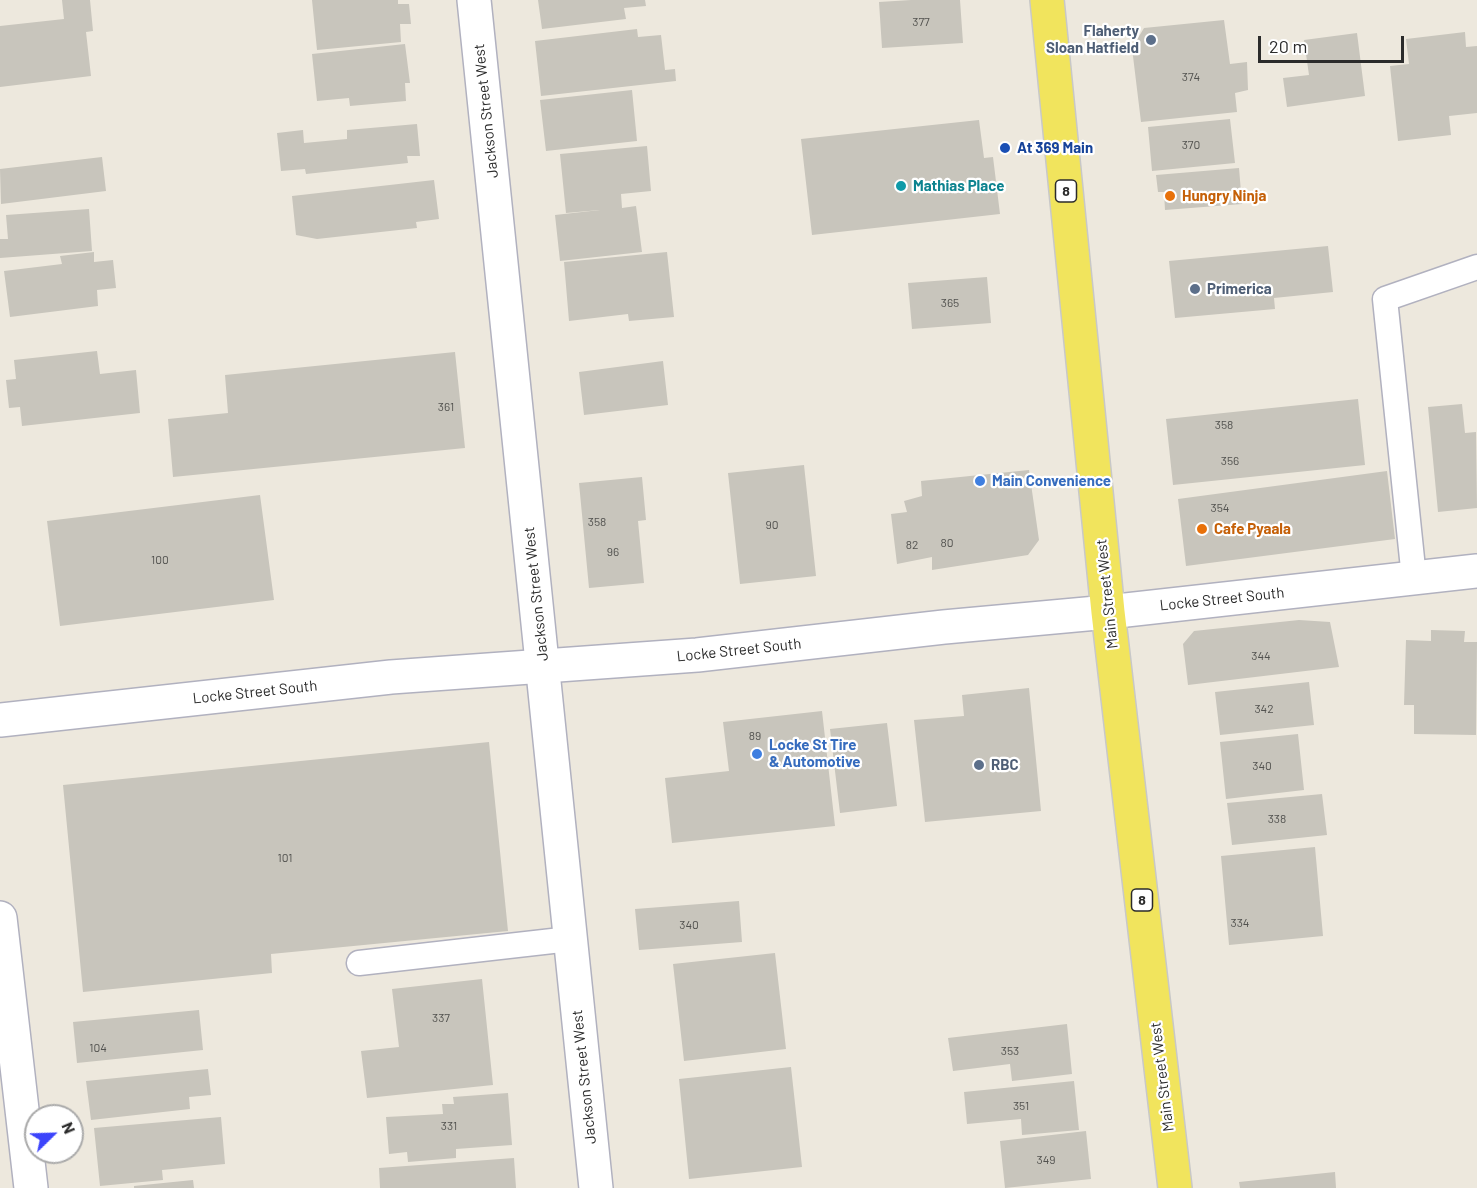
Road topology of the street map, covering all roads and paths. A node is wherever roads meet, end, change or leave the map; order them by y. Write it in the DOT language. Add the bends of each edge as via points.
graph roads {
  1 [pos="474,0"];
  2 [pos="1047,0"];
  3 [pos="1477,267"];
  4 [pos="1477,571"];
  5 [pos="1414,578"];
  6 [pos="1108,612"];
  7 [pos="544,667"];
  8 [pos="0,720"];
  9 [pos="0,918"];
  10 [pos="570,939"];
  11 [pos="359,963"];
  12 [pos="31,1188"];
  13 [pos="596,1188"];
  14 [pos="1175,1188"];
  1 -- 7 [label="street, Jackson Street West"];
  2 -- 6 [label="main road, Main Street West / 8"];
  3 -- 5 [label="lane" via="1385,299"];
  4 -- 5 [label="street, Locke Street South"];
  5 -- 6 [label="street, Locke Street South"];
  6 -- 7 [label="street, Locke Street South"];
  6 -- 14 [label="main road, Main Street West / 8"];
  7 -- 8 [label="street, Locke Street South" via="391,677"];
  7 -- 10 [label="street, Jackson Street West"];
  9 -- 12 [label="street"];
  10 -- 11 [label="lane"];
  10 -- 13 [label="street, Jackson Street West"];
}
